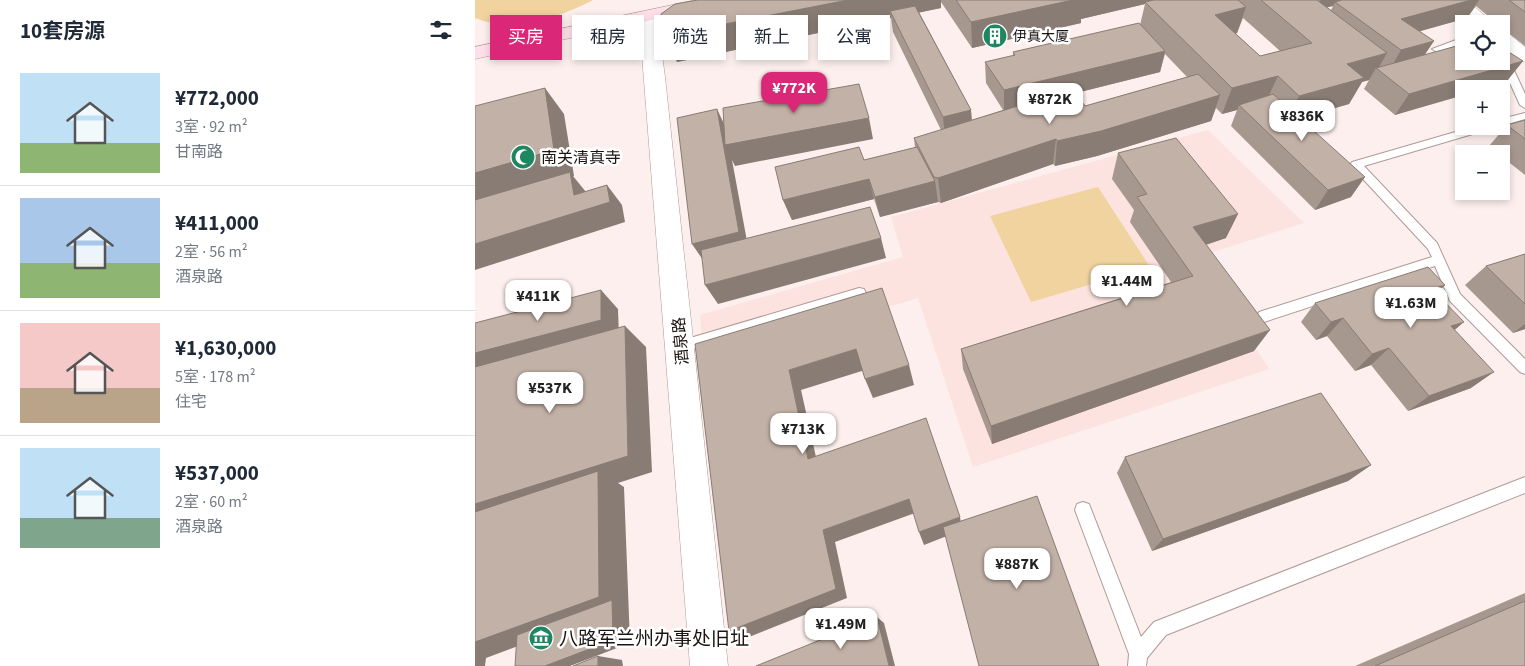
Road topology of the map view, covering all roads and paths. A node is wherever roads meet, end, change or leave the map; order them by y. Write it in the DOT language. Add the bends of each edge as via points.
graph roads {
  1 [pos="719,0"];
  2 [pos="1456,0"];
  3 [pos="700,2"];
  4 [pos="738,7"];
  5 [pos="1474,15"];
  6 [pos="648,17"];
  7 [pos="1455,43"];
  8 [pos="1510,44"];
  9 [pos="1437,49"];
  10 [pos="475,53"];
  11 [pos="1525,56"];
  12 [pos="1509,70"];
  13 [pos="1525,105"];
  14 [pos="1525,116"];
  15 [pos="1510,120"];
  16 [pos="1458,135"];
  17 [pos="1439,260"];
  18 [pos="859,293"];
  19 [pos="1264,316"];
  20 [pos="680,347"];
  21 [pos="1525,368"];
  22 [pos="1525,485"];
  23 [pos="1083,510"];
  24 [pos="1137,660"];
  25 [pos="709,666"];
  1 -- 3 [label="street"];
  2 -- 5 [label="street"];
  3 -- 6 [label="street"];
  4 -- 6 [label="street" via="683,18"];
  6 -- 10 [label="street"];
  6 -- 20 [label="street, 酒泉路"];
  7 -- 9 [label="lane"];
  8 -- 11 [label="street"];
  12 -- 13 [label="lane"];
  14 -- 15 [label="lane"];
  16 -- 17 [label="lane" via="1356,165 1433,246"];
  17 -- 19 [label="lane"];
  17 -- 21 [label="lane" via="1455,297"];
  18 -- 20 [label="lane"];
  20 -- 25 [label="street, 酒泉路"];
  22 -- 24 [label="lane" via="1161,628"];
  23 -- 24 [label="lane"];
}
